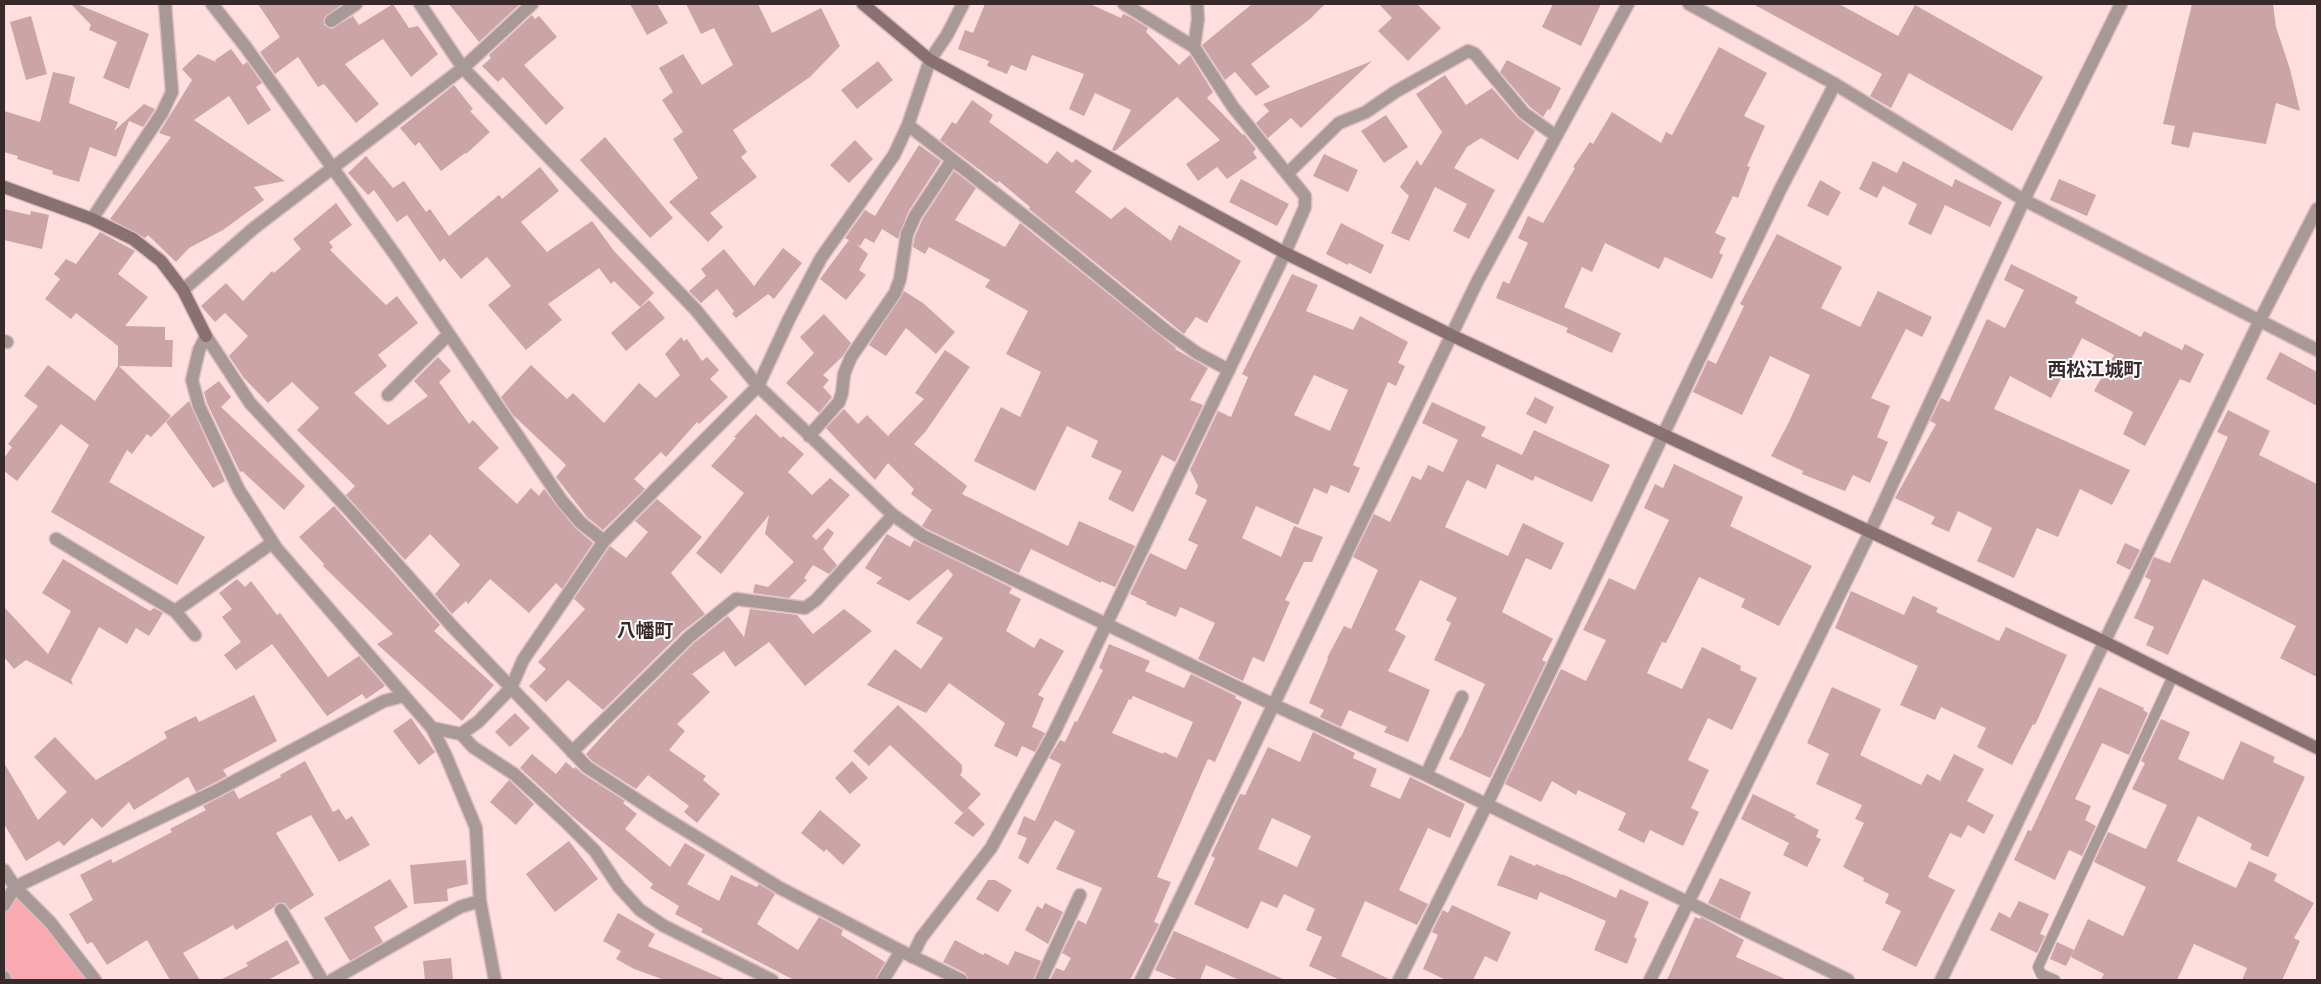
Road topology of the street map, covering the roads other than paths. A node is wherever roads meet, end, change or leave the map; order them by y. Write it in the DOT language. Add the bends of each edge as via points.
graph roads {
  1 [pos="165,4"];
  2 [pos="212,4"];
  3 [pos="356,4"];
  4 [pos="420,4"];
  5 [pos="532,4"];
  6 [pos="863,4"];
  7 [pos="964,4"];
  8 [pos="1124,4"];
  9 [pos="1197,4"];
  10 [pos="1628,4"];
  11 [pos="1689,4"];
  12 [pos="2121,4"];
  13 [pos="331,21"];
  14 [pos="1194,47"];
  15 [pos="930,60"];
  16 [pos="463,68"];
  17 [pos="1834,84"];
  18 [pos="908,125"];
  19 [pos="1556,136"];
  20 [pos="952,160"];
  21 [pos="334,169"];
  22 [pos="1287,174"];
  23 [pos="5,191"];
  24 [pos="2024,200"];
  25 [pos="2317,209"];
  26 [pos="92,219"];
  27 [pos="1285,253"];
  28 [pos="182,290"];
  29 [pos="2260,320"];
  30 [pos="448,335"];
  31 [pos="206,336"];
  32 [pos="1452,336"];
  33 [pos="2317,350"];
  34 [pos="1229,370"];
  35 [pos="758,386"];
  36 [pos="388,396"];
  37 [pos="809,436"];
  38 [pos="1662,436"];
  39 [pos="892,516"];
  40 [pos="1870,532"];
  41 [pos="56,539"];
  42 [pos="604,541"];
  43 [pos="272,543"];
  44 [pos="175,610"];
  45 [pos="1106,623"];
  46 [pos="195,635"];
  47 [pos="2105,642"];
  48 [pos="2172,676"];
  49 [pos="511,688"];
  50 [pos="404,696"];
  51 [pos="1462,697"];
  52 [pos="1274,705"];
  53 [pos="432,728"];
  54 [pos="461,734"];
  55 [pos="2317,748"];
  56 [pos="572,752"];
  57 [pos="1426,775"];
  58 [pos="1486,806"];
  59 [pos="4,870"];
  60 [pos="15,887"];
  61 [pos="1080,895"];
  62 [pos="480,901"];
  63 [pos="1688,902"];
  64 [pos="4,905"];
  65 [pos="282,910"];
  66 [pos="906,954"];
  67 [pos="317,979"];
  68 [pos="95,980"];
  69 [pos="332,980"];
  70 [pos="495,980"];
  71 [pos="772,980"];
  72 [pos="883,980"];
  73 [pos="961,980"];
  74 [pos="1041,980"];
  75 [pos="1141,980"];
  76 [pos="1399,980"];
  77 [pos="1650,980"];
  78 [pos="1848,980"];
  79 [pos="1941,980"];
  80 [pos="2055,980"];
  1 -- 26 [label="street" via="172,92 162,113"];
  2 -- 21 [label="street"];
  3 -- 13 [label="street"];
  4 -- 16 [label="street"];
  5 -- 16 [label="street"];
  6 -- 15 [label="street"];
  7 -- 15 [label="street"];
  8 -- 14 [label="street"];
  9 -- 14 [label="street"];
  10 -- 19 [label="street"];
  11 -- 17 [label="street"];
  12 -- 24 [label="street"];
  14 -- 22 [label="street" via="1233,107"];
  15 -- 18 [label="street"];
  15 -- 27 [label="street"];
  16 -- 21 [label="street"];
  16 -- 35 [label="street" via="695,309"];
  17 -- 24 [label="street"];
  17 -- 38 [label="street"];
  18 -- 20 [label="street"];
  18 -- 35 [label="street" via="894,155 821,258"];
  19 -- 22 [label="street" via="1524,112 1475,54 1468,51 1366,112 1339,123"];
  19 -- 32 [label="street"];
  20 -- 34 [label="street" via="1165,330 1197,353"];
  20 -- 37 [label="street" via="915,216 907,234 895,292 851,357 839,402"];
  21 -- 28 [label="street" via="254,228"];
  21 -- 30 [label="street"];
  22 -- 27 [label="street" via="1305,196 1304,207"];
  23 -- 26 [label="street"];
  24 -- 29 [label="street"];
  24 -- 40 [label="street"];
  25 -- 29 [label="street"];
  26 -- 28 [label="street" via="134,239 161,261"];
  27 -- 32 [label="street"];
  27 -- 34 [label="street"];
  28 -- 31 [label="street"];
  29 -- 33 [label="street"];
  29 -- 47 [label="street"];
  30 -- 36 [label="street"];
  30 -- 42 [label="street" via="562,501 581,523"];
  31 -- 43 [label="street" via="192,380 199,406 239,490"];
  31 -- 49 [label="street" via="250,403"];
  32 -- 38 [label="street"];
  32 -- 52 [label="street"];
  34 -- 45 [label="street"];
  35 -- 37 [label="street"];
  35 -- 42 [label="street"];
  37 -- 39 [label="street"];
  38 -- 40 [label="street"];
  38 -- 58 [label="street"];
  39 -- 45 [label="street" via="923,536"];
  39 -- 56 [label="street" via="805,608 736,599 689,637"];
  40 -- 47 [label="street"];
  40 -- 63 [label="street"];
  41 -- 44 [label="street"];
  42 -- 49 [label="street" via="523,660"];
  43 -- 44 [label="street"];
  43 -- 50 [label="street"];
  44 -- 46 [label="street"];
  45 -- 52 [label="street"];
  45 -- 66 [label="street" via="1054,733 991,848"];
  47 -- 48 [label="street"];
  47 -- 79 [label="street"];
  48 -- 55 [label="street"];
  48 -- 80 [label="lane" via="2038,967 2040,974"];
  49 -- 54 [label="street" via="478,722"];
  49 -- 56 [label="street"];
  50 -- 53 [label="street"];
  50 -- 60 [label="street" via="384,701 216,791"];
  51 -- 57 [label="street"];
  52 -- 57 [label="street"];
  52 -- 75 [label="street"];
  53 -- 54 [label="street"];
  53 -- 62 [label="street" via="476,828"];
  54 -- 71 [label="street" via="473,747 514,774 565,821 595,851 618,886 640,910 664,926"];
  56 -- 66 [label="street" via="587,767 780,888"];
  57 -- 58 [label="street"];
  58 -- 63 [label="street"];
  58 -- 76 [label="street"];
  59 -- 60 [label="street"];
  60 -- 64 [label="street"];
  60 -- 68 [label="street" via="50,922"];
  61 -- 74 [label="street"];
  62 -- 69 [label="street" via="460,907"];
  62 -- 70 [label="street"];
  63 -- 77 [label="street"];
  63 -- 78 [label="street"];
  65 -- 67 [label="street"];
  66 -- 72 [label="street"];
  66 -- 73 [label="street"];
}
